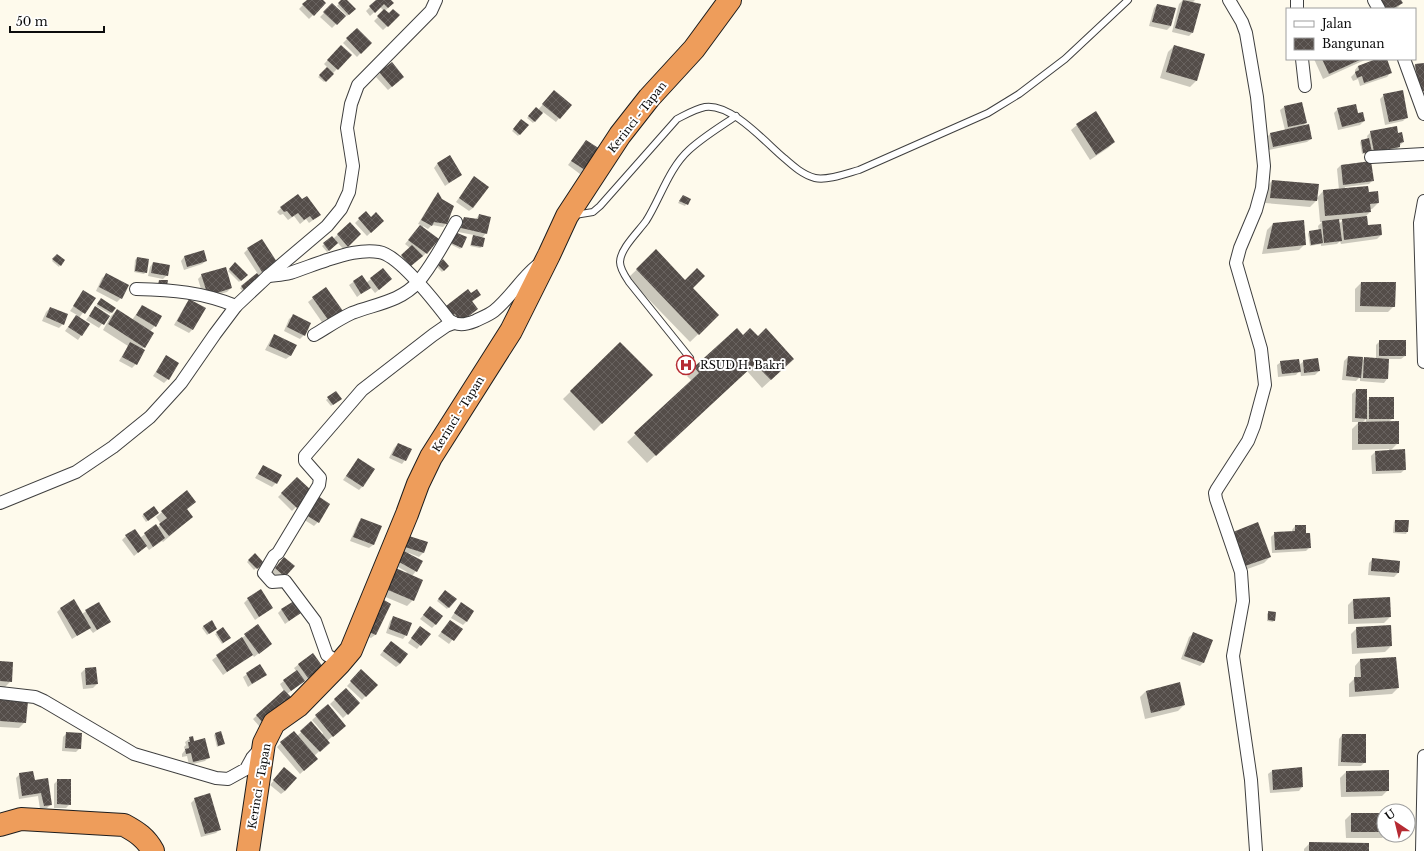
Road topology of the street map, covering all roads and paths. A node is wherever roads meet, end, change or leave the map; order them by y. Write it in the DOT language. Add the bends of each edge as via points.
graph roads {
  1 [pos="436,0"];
  2 [pos="730,0"];
  3 [pos="1128,0"];
  4 [pos="1229,0"];
  5 [pos="1302,60"];
  6 [pos="1404,60"];
  7 [pos="1305,86"];
  8 [pos="1424,114"];
  9 [pos="736,116"];
  10 [pos="1424,154"];
  11 [pos="1371,157"];
  12 [pos="1424,202"];
  13 [pos="568,216"];
  14 [pos="456,222"];
  15 [pos="549,256"];
  16 [pos="268,276"];
  17 [pos="420,285"];
  18 [pos="136,289"];
  19 [pos="236,306"];
  20 [pos="454,323"];
  21 [pos="314,335"];
  22 [pos="690,358"];
  23 [pos="1424,362"];
  24 [pos="0,503"];
  25 [pos="340,663"];
  26 [pos="0,693"];
  27 [pos="264,744"];
  28 [pos="1424,756"];
  29 [pos="0,825"];
  30 [pos="153,851"];
  31 [pos="248,851"];
  32 [pos="1256,851"];
  33 [pos="1422,851"];
  1 -- 16 [label="street" via="431,11 358,86 351,104 347,128 353,166 348,192 341,209 327,226"];
  2 -- 13 [label="highway, Kerinci - Tapan" via="694,49 649,98 620,135"];
  3 -- 9 [label="lane" via="1065,59 1019,94 988,113 859,170 838,176 815,178 799,171"];
  4 -- 32 [label="street" via="1246,33 1257,97 1264,166 1256,210 1236,263 1261,349 1265,385 1248,441 1215,493 1243,584 1243,601 1233,656 1251,780"];
  5 -- 7 [label="street"];
  6 -- 8 [label="street"];
  9 -- 13 [label="lane" via="717,107 704,107 677,119 600,206 593,212"];
  9 -- 22 [label="lane" via="688,150 621,256 622,271 628,282"];
  10 -- 11 [label="street"];
  12 -- 23 [label="street" via="1420,223"];
  13 -- 15 [label="highway, Kerinci - Tapan"];
  14 -- 17 [label="street"];
  15 -- 20 [label="street" via="531,271 493,312 466,325"];
  15 -- 25 [label="highway, Kerinci - Tapan" via="500,350 431,457 351,650"];
  16 -- 17 [label="street" via="288,274 354,253 380,252 392,257"];
  16 -- 19 [label="street"];
  17 -- 20 [label="street"];
  17 -- 21 [label="street" via="389,302 350,314"];
  18 -- 19 [label="street" via="180,291"];
  19 -- 24 [label="street" via="181,383 150,417 113,447 76,472"];
  20 -- 25 [label="street" via="446,326 362,390 305,456 305,461 320,478 320,485 264,573 272,582 285,581 315,621 327,655"];
  25 -- 27 [label="highway, Kerinci - Tapan" via="298,706 274,723"];
  26 -- 27 [label="street" via="40,699 134,754 216,778 228,779 246,769"];
  27 -- 31 [label="highway, Kerinci - Tapan"];
  28 -- 33 [label="street"];
  29 -- 30 [label="highway" via="21,819 124,825 139,833 149,842"];
}
